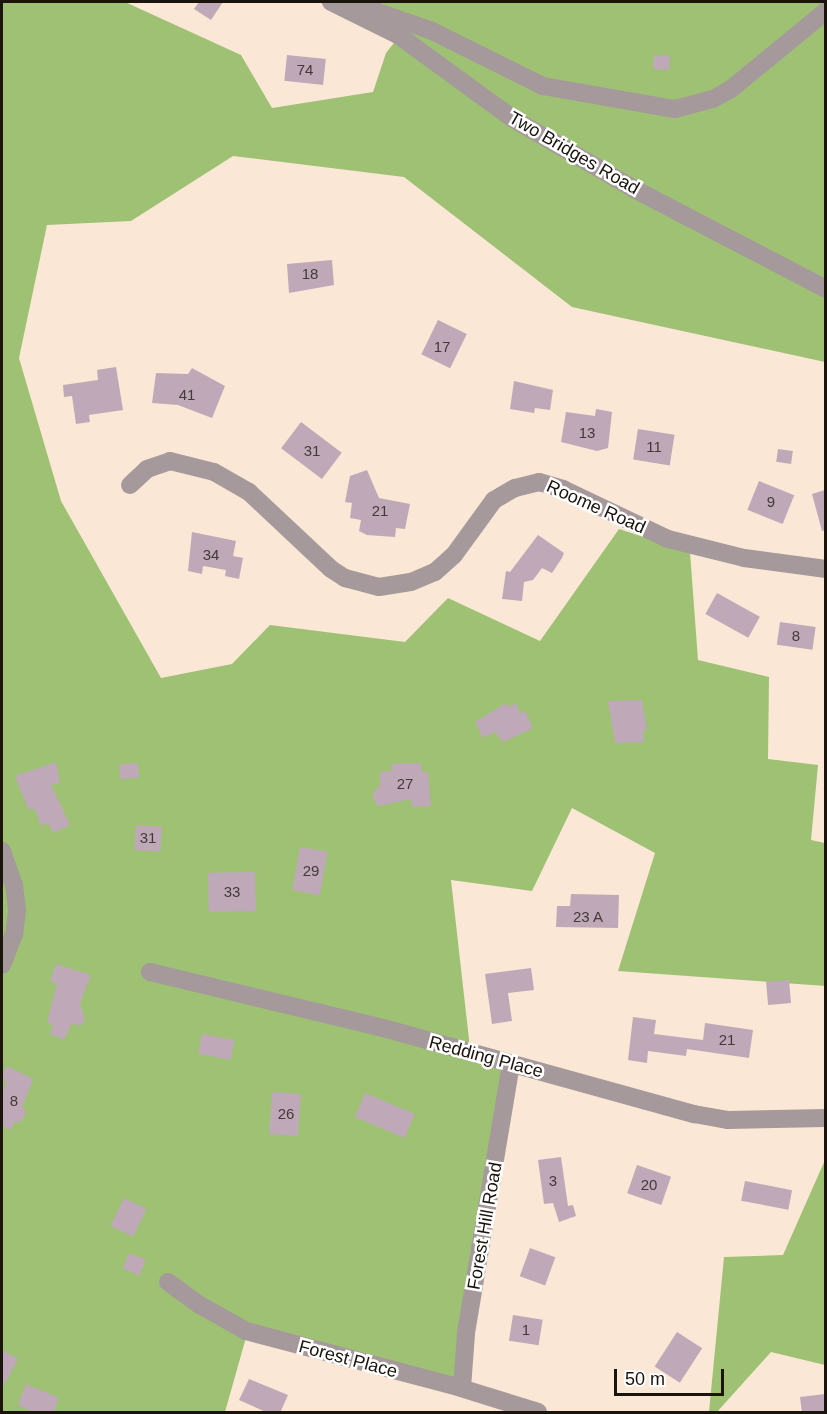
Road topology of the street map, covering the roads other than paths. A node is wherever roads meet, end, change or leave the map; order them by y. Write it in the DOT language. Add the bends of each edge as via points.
graph roads {
  1 [pos="331,2"];
  2 [pos="346,2"];
  3 [pos="825,11"];
  4 [pos="825,289"];
  5 [pos="130,485"];
  6 [pos="825,569"];
  7 [pos="2,851"];
  8 [pos="2,966"];
  9 [pos="150,972"];
  10 [pos="511,1065"];
  11 [pos="825,1118"];
  12 [pos="168,1282"];
  13 [pos="462,1388"];
  14 [pos="538,1413"];
  1 -- 4 [label="street, Two Bridges Road" via="398,35 523,125 634,189"];
  2 -- 3 [label="street" via="432,31 543,86 675,109 704,102 730,88"];
  5 -- 6 [label="street, Roome Road" via="147,469 170,461 214,472 249,492 331,569 345,578 379,587 411,582 435,572 453,555 494,500 515,488 539,482 563,489 668,539 744,558"];
  7 -- 8 [label="street" via="14,885 17,911"];
  9 -- 10 [label="street, Redding Place" via="380,1028"];
  10 -- 11 [label="street, Redding Place" via="728,1120"];
  10 -- 13 [label="street, Forest Hill Road" via="466,1333"];
  12 -- 13 [label="street, Forest Place" via="246,1331"];
  13 -- 14 [label="street, Forest Place"];
}
